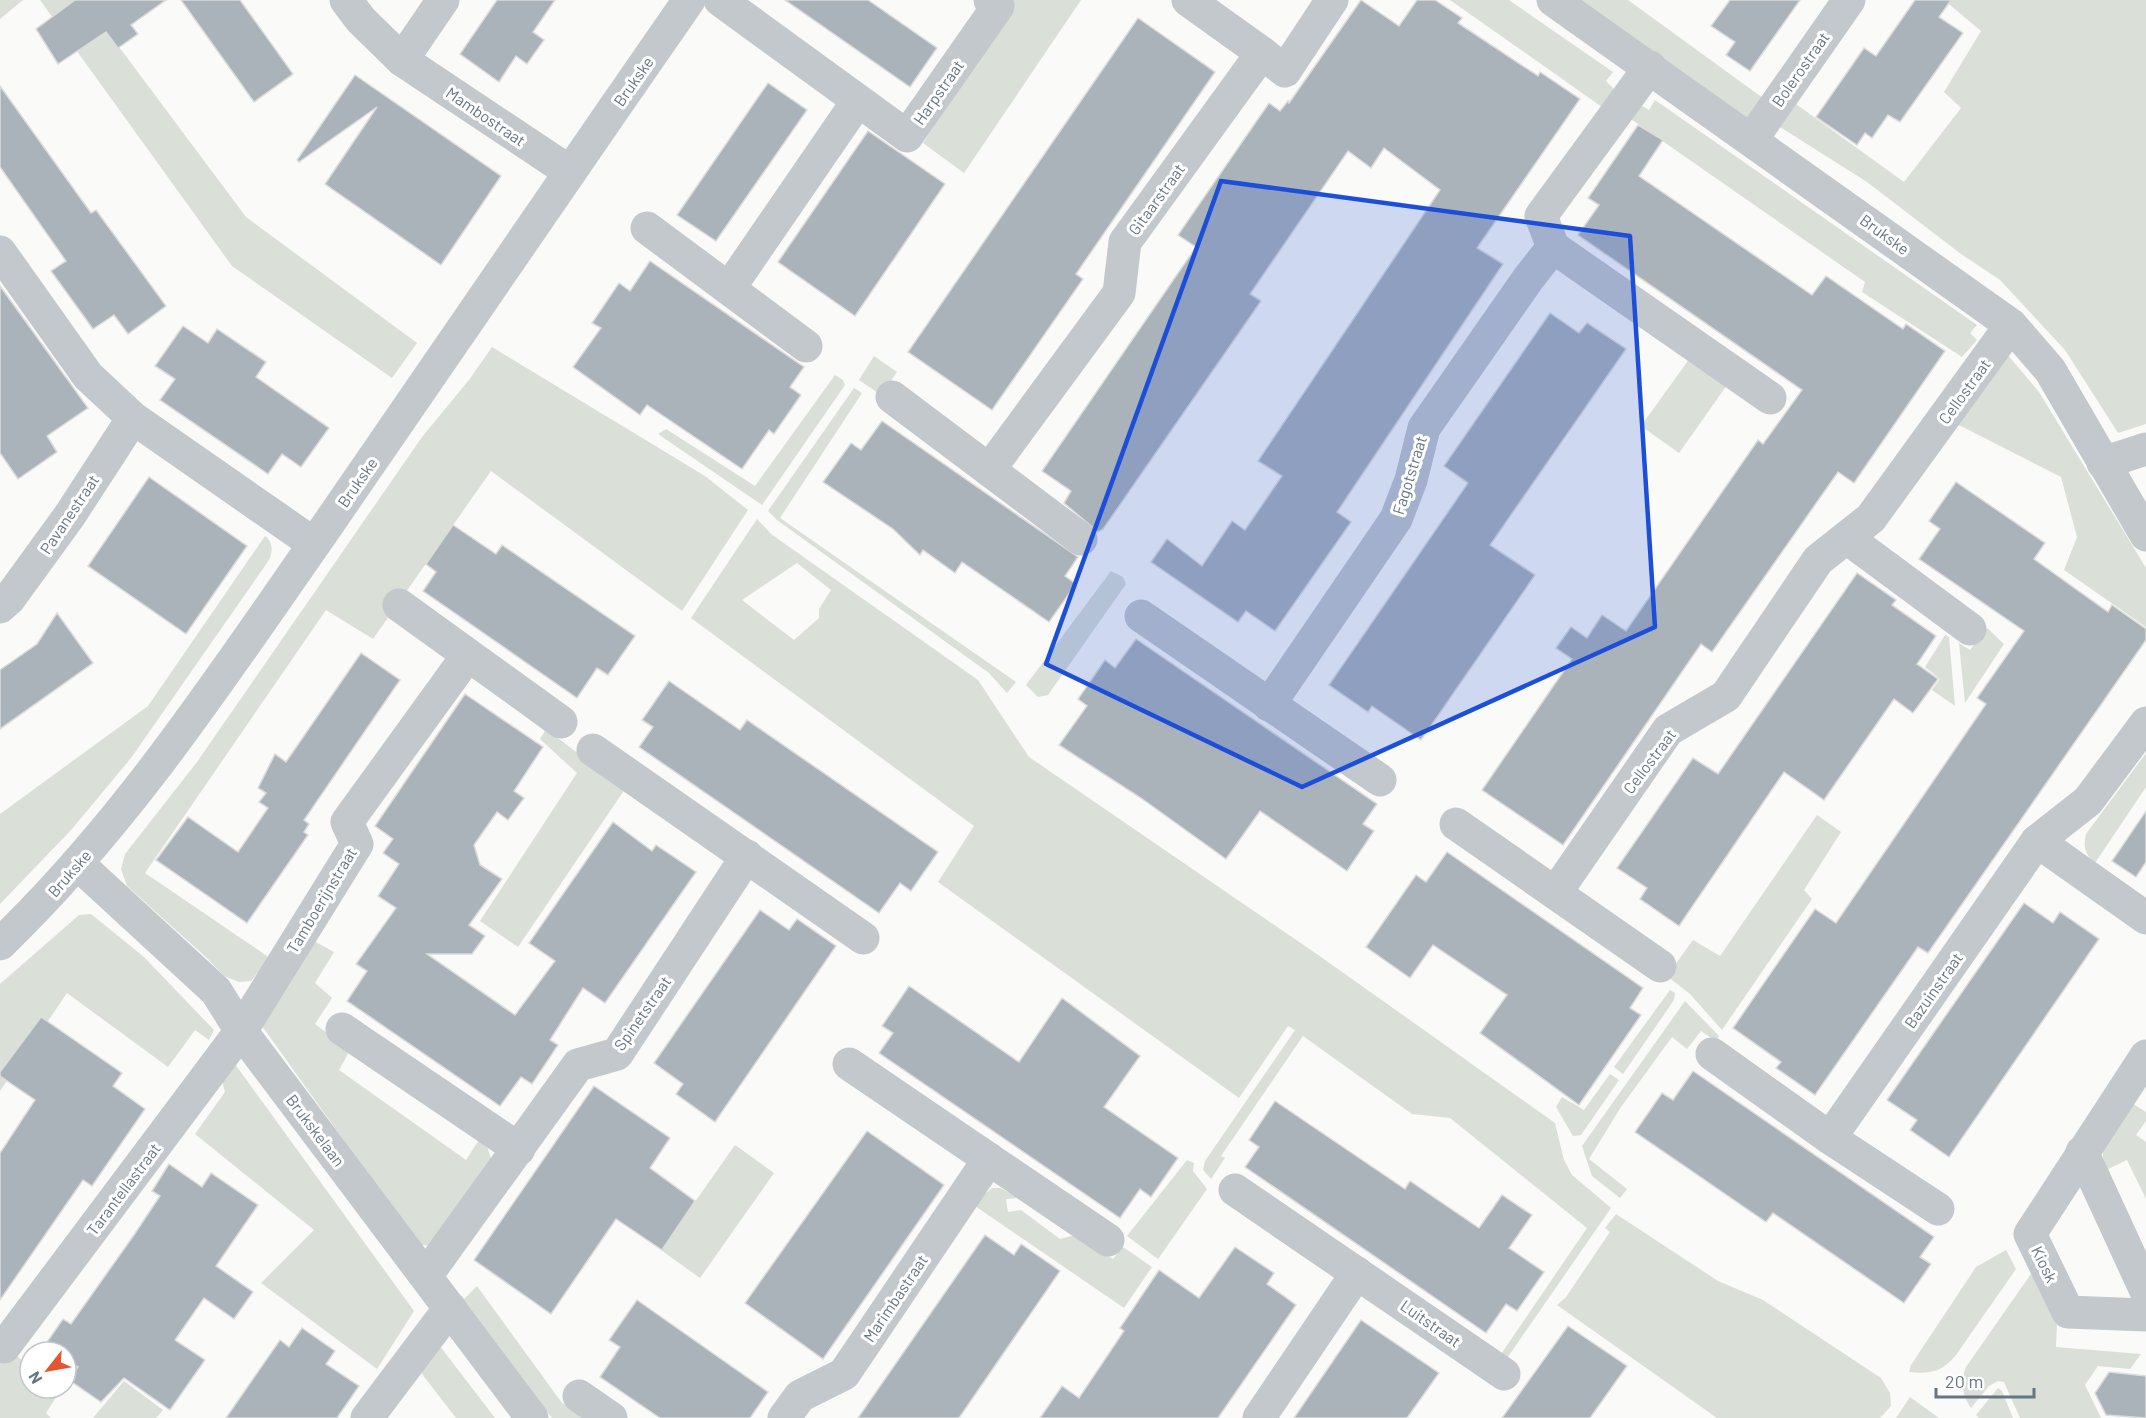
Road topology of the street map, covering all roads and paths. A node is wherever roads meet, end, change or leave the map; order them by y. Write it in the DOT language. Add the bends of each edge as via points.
graph roads {
  1 [pos="346,0"];
  2 [pos="443,0"];
  3 [pos="689,0"];
  4 [pos="720,0"];
  5 [pos="990,0"];
  6 [pos="1188,0"];
  7 [pos="1332,0"];
  8 [pos="1553,0"];
  9 [pos="1849,0"];
  10 [pos="1262,53"];
  11 [pos="402,60"];
  12 [pos="1650,67"];
  13 [pos="857,102"];
  14 [pos="1752,139"];
  15 [pos="570,172"];
  16 [pos="647,228"];
  17 [pos="1553,247"];
  18 [pos="0,252"];
  19 [pos="730,287"];
  20 [pos="2011,325"];
  21 [pos="806,346"];
  22 [pos="892,397"];
  23 [pos="1770,398"];
  24 [pos="133,418"];
  25 [pos="2146,449"];
  26 [pos="2103,463"];
  27 [pos="989,470"];
  28 [pos="2146,535"];
  29 [pos="1847,538"];
  30 [pos="1081,539"];
  31 [pos="314,544"];
  32 [pos="399,605"];
  33 [pos="0,607"];
  34 [pos="1141,616"];
  35 [pos="1970,629"];
  36 [pos="468,655"];
  37 [pos="1269,705"];
  38 [pos="561,722"];
  39 [pos="2146,723"];
  40 [pos="593,750"];
  41 [pos="1380,780"];
  42 [pos="1456,824"];
  43 [pos="2037,841"];
  44 [pos="747,856"];
  45 [pos="78,864"];
  46 [pos="1556,892"];
  47 [pos="2146,918"];
  48 [pos="863,938"];
  49 [pos="0,944"];
  50 [pos="1660,966"];
  51 [pos="342,1029"];
  52 [pos="241,1031"];
  53 [pos="1712,1054"];
  54 [pos="849,1064"];
  55 [pos="2141,1076"];
  56 [pos="1830,1138"];
  57 [pos="519,1149"];
  58 [pos="2082,1152"];
  59 [pos="989,1159"];
  60 [pos="1234,1190"];
  61 [pos="1938,1209"];
  62 [pos="1108,1240"];
  63 [pos="1358,1273"];
  64 [pos="426,1276"];
  65 [pos="2146,1291"];
  66 [pos="450,1308"];
  67 [pos="2146,1315"];
  68 [pos="4,1347"];
  69 [pos="1504,1374"];
  70 [pos="579,1396"];
  71 [pos="367,1418"];
  72 [pos="532,1418"];
  73 [pos="611,1418"];
  74 [pos="784,1418"];
  75 [pos="1259,1418"];
  1 -- 11 [label="street, Mambostraat"];
  2 -- 11 [label="street"];
  3 -- 15 [label="street, Brukske"];
  4 -- 13 [label="street, Harpstraat"];
  5 -- 13 [label="street, Harpstraat" via="998,6 908,136"];
  6 -- 10 [label="street"];
  7 -- 10 [label="street" via="1285,70"];
  8 -- 12 [label="street, Brukske"];
  9 -- 14 [label="street, Bolerostraat"];
  10 -- 27 [label="street, Gitaarstraat" via="1125,242 1119,293"];
  11 -- 15 [label="street, Mambostraat"];
  12 -- 14 [label="street, Brukske"];
  12 -- 17 [label="street" via="1541,216"];
  13 -- 19 [label="street"];
  14 -- 20 [label="street, Brukske"];
  15 -- 31 [label="street, Brukske"];
  16 -- 19 [label="street"];
  17 -- 23 [label="street"];
  17 -- 37 [label="street, Fagotstraat" via="1424,428 1396,519"];
  18 -- 24 [label="street" via="88,376"];
  19 -- 21 [label="street"];
  20 -- 26 [label="street, Brukske" via="2050,370"];
  20 -- 29 [label="street, Cellostraat" via="1872,518"];
  22 -- 27 [label="street"];
  24 -- 31 [label="street"];
  24 -- 33 [label="street, Pavanestraat" via="70,515"];
  25 -- 26 [label="street"];
  26 -- 28 [label="street, Brukske"];
  27 -- 30 [label="street"];
  29 -- 35 [label="street"];
  29 -- 46 [label="street, Cellostraat" via="1818,560 1726,696 1668,729"];
  31 -- 45 [label="street, Brukske" via="184,733"];
  32 -- 36 [label="street"];
  34 -- 37 [label="street"];
  36 -- 38 [label="street"];
  36 -- 52 [label="street, Tamboerijnstraat" via="346,822 357,844"];
  37 -- 41 [label="street"];
  39 -- 43 [label="street, Bazuinstraat" via="2088,801"];
  40 -- 44 [label="street"];
  42 -- 46 [label="street"];
  43 -- 47 [label="street"];
  43 -- 56 [label="street, Bazuinstraat"];
  44 -- 48 [label="street"];
  44 -- 57 [label="street, Spinetstraat" via="617,1054 578,1065"];
  45 -- 49 [label="street, Brukske"];
  45 -- 52 [label="street, Brukskelaan" via="216,991"];
  46 -- 50 [label="street"];
  51 -- 57 [label="street"];
  52 -- 64 [label="street, Brukskelaan"];
  52 -- 68 [label="street, Tarantellastraat"];
  53 -- 56 [label="street"];
  54 -- 59 [label="street"];
  55 -- 58 [label="street, Kiosk"];
  56 -- 61 [label="street"];
  57 -- 64 [label="street, Spinetstraat"];
  58 -- 65 [label="street"];
  58 -- 67 [label="street, Kiosk" via="2030,1234 2068,1311"];
  59 -- 62 [label="street"];
  59 -- 74 [label="street, Marimbastraat" via="844,1374 800,1396"];
  60 -- 63 [label="street, Luitstraat"];
  63 -- 69 [label="street, Luitstraat"];
  63 -- 75 [label="street"];
  64 -- 66 [label="street, Brukskelaan"];
  66 -- 71 [label="street"];
  66 -- 72 [label="street, Brukskelaan"];
  70 -- 73 [label="street"];
}
